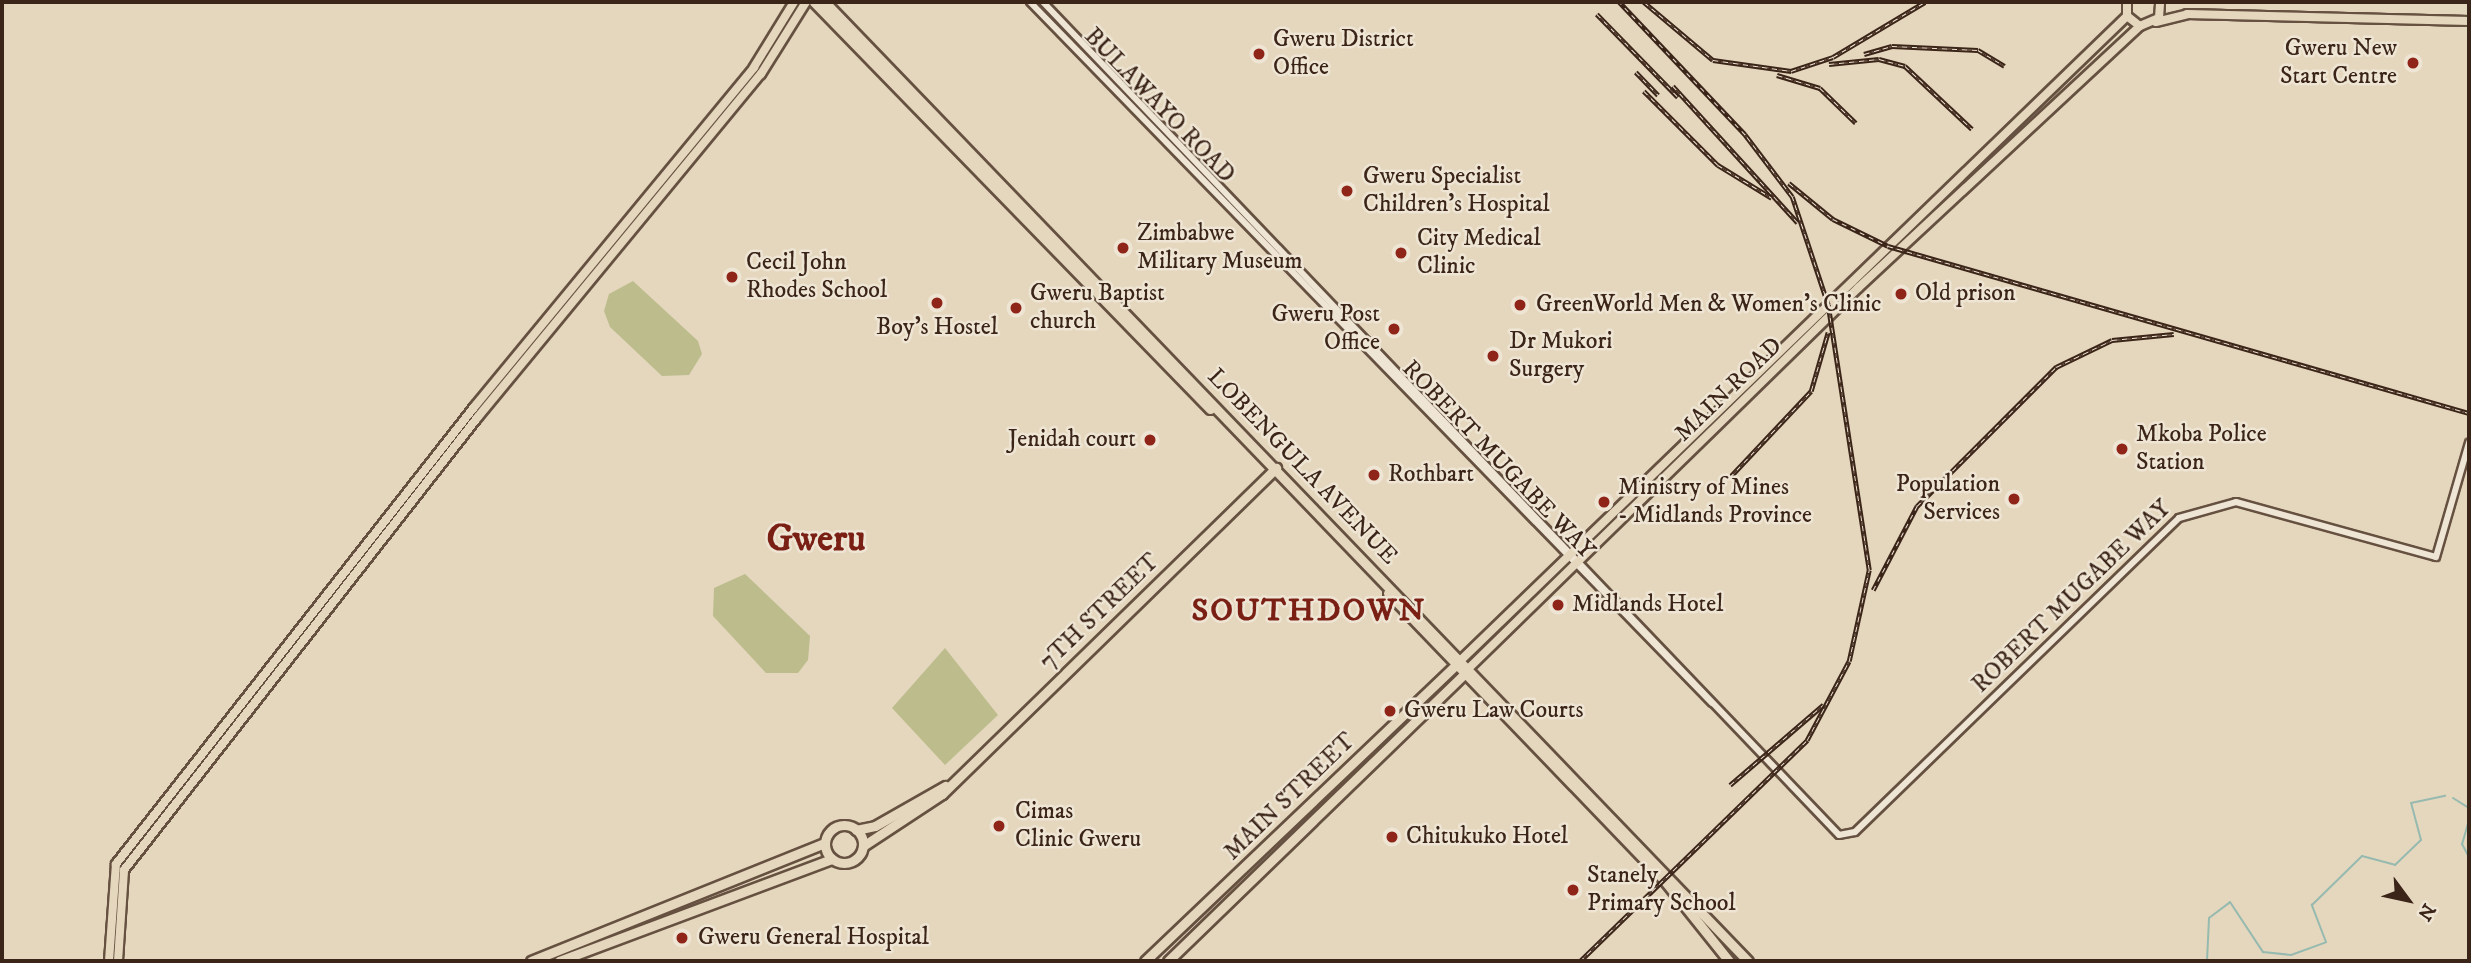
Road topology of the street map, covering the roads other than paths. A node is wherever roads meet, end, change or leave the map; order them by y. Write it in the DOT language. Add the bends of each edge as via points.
graph roads {
  1 [pos="794,2"];
  2 [pos="806,2"];
  3 [pos="814,2"];
  4 [pos="825,2"];
  5 [pos="1030,2"];
  6 [pos="1043,2"];
  7 [pos="2127,2"];
  8 [pos="2162,2"];
  9 [pos="2188,13"];
  10 [pos="2127,16"];
  11 [pos="2468,20"];
  12 [pos="2156,22"];
  13 [pos="2140,26"];
  14 [pos="1967,171"];
  15 [pos="1974,178"];
  16 [pos="1263,235"];
  17 [pos="1743,387"];
  18 [pos="1750,396"];
  19 [pos="2469,443"];
  20 [pos="1274,469"];
  21 [pos="1569,555"];
  22 [pos="1578,564"];
  23 [pos="1458,662"];
  24 [pos="1467,671"];
  25 [pos="1416,702"];
  26 [pos="1425,712"];
  27 [pos="1385,731"];
  28 [pos="1395,741"];
  29 [pos="950,784"];
  30 [pos="1310,803"];
  31 [pos="1320,814"];
  32 [pos="856,830"];
  33 [pos="1273,838"];
  34 [pos="825,843"];
  35 [pos="863,846"];
  36 [pos="1284,850"];
  37 [pos="832,859"];
  38 [pos="1196,913"];
  39 [pos="1206,924"];
  40 [pos="1160,947"];
  41 [pos="1169,960"];
  42 [pos="108,961"];
  43 [pos="118,961"];
  44 [pos="531,961"];
  45 [pos="559,961"];
  46 [pos="1145,961"];
  47 [pos="1729,961"];
  48 [pos="1748,961"];
  1 -- 42 [label="main road" via="754,67 475,406 116,864"];
  2 -- 43 [label="main road" via="761,74 477,418 124,870"];
  3 -- 20 [label="highway, LOBENGULA AVENUE"];
  4 -- 20 [label="highway, LOBENGULA AVENUE"];
  5 -- 16 [label="street, BULAWAYO ROAD"];
  6 -- 16 [label="street, BULAWAYO ROAD"];
  7 -- 10 [label="main road"];
  8 -- 9 [label="main road"];
  8 -- 12 [label="main road"];
  9 -- 11 [label="main road"];
  9 -- 12 [label="main road"];
  10 -- 13 [label="main road"];
  10 -- 14 [label="main road, MAIN ROAD"];
  12 -- 13 [label="main road"];
  13 -- 15 [label="main road, MAIN ROAD"];
  14 -- 15 [label="main road"];
  14 -- 17 [label="main road, MAIN ROAD"];
  15 -- 18 [label="main road, MAIN ROAD"];
  16 -- 21 [label="street, ROBERT MUGABE WAY"];
  17 -- 18 [label="main road"];
  17 -- 21 [label="main road, MAIN ROAD"];
  18 -- 22 [label="main road, MAIN ROAD"];
  19 -- 22 [label="street, ROBERT MUGABE WAY" via="2436,557 2236,502 2179,518 1845,836"];
  20 -- 23 [label="highway, LOBENGULA AVENUE"];
  20 -- 29 [label="highway, 7TH STREET"];
  21 -- 22 [label="street, ROBERT MUGABE WAY"];
  21 -- 23 [label="main road, MAIN ROAD"];
  22 -- 24 [label="main road, MAIN ROAD"];
  23 -- 24 [label="highway, LOBENGULA AVENUE"];
  23 -- 25 [label="highway, MAIN STREET"];
  24 -- 26 [label="highway, MAIN STREET"];
  24 -- 47 [label="highway, LOBENGULA AVENUE" via="1664,880"];
  24 -- 48 [label="highway, LOBENGULA AVENUE"];
  25 -- 26 [label="highway"];
  25 -- 27 [label="highway, MAIN STREET"];
  26 -- 28 [label="highway, MAIN STREET"];
  27 -- 28 [label="highway"];
  27 -- 30 [label="highway, MAIN STREET"];
  28 -- 31 [label="highway, MAIN STREET"];
  29 -- 32 [label="highway, 7TH STREET" via="875,826"];
  29 -- 35 [label="highway, 7TH STREET"];
  30 -- 31 [label="highway"];
  30 -- 33 [label="highway, MAIN STREET"];
  31 -- 36 [label="highway, MAIN STREET"];
  32 -- 34 [label="highway" via="834,828"];
  32 -- 35 [label="highway"];
  33 -- 36 [label="highway"];
  33 -- 38 [label="highway, MAIN STREET"];
  34 -- 37 [label="highway"];
  34 -- 44 [label="highway"];
  35 -- 37 [label="highway" via="852,861"];
  36 -- 39 [label="highway, MAIN STREET"];
  37 -- 45 [label="highway"];
  38 -- 39 [label="highway"];
  38 -- 40 [label="highway, MAIN STREET"];
  39 -- 41 [label="highway, MAIN STREET"];
  40 -- 41 [label="highway"];
  40 -- 46 [label="highway, MAIN STREET"];
}
